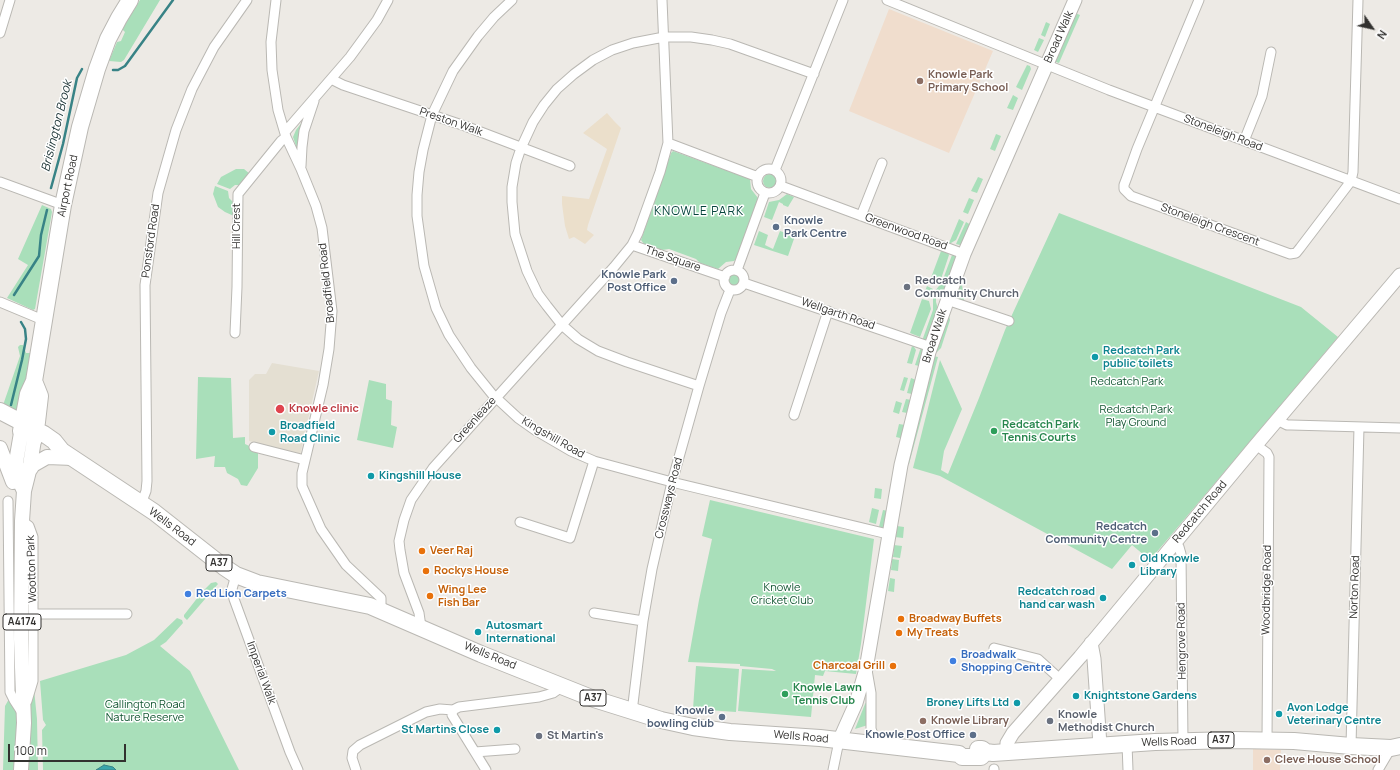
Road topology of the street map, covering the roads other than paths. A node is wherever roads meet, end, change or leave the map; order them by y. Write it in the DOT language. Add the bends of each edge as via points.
graph roads {
  1 [pos="10,0"];
  2 [pos="130,0"];
  3 [pos="247,0"];
  4 [pos="276,0"];
  5 [pos="388,0"];
  6 [pos="512,0"];
  7 [pos="662,0"];
  8 [pos="843,0"];
  9 [pos="887,0"];
  10 [pos="1075,0"];
  11 [pos="1199,0"];
  12 [pos="1358,0"];
  13 [pos="0,33"];
  14 [pos="664,37"];
  15 [pos="1271,52"];
  16 [pos="1047,64"];
  17 [pos="814,74"];
  18 [pos="331,79"];
  19 [pos="316,96"];
  20 [pos="1155,107"];
  21 [pos="432,115"];
  22 [pos="286,134"];
  23 [pos="1244,141"];
  24 [pos="668,143"];
  25 [pos="521,148"];
  26 [pos="882,163"];
  27 [pos="570,166"];
  28 [pos="301,169"];
  29 [pos="775,170"];
  30 [pos="758,176"];
  31 [pos="1351,181"];
  32 [pos="0,182"];
  33 [pos="781,186"];
  34 [pos="765,193"];
  35 [pos="1400,199"];
  36 [pos="63,205"];
  37 [pos="861,216"];
  38 [pos="632,245"];
  39 [pos="964,254"];
  40 [pos="737,270"];
  41 [pos="1400,274"];
  42 [pos="724,276"];
  43 [pos="744,283"];
  44 [pos="730,290"];
  45 [pos="947,300"];
  46 [pos="0,302"];
  47 [pos="828,311"];
  48 [pos="43,320"];
  49 [pos="1009,321"];
  50 [pos="562,325"];
  51 [pos="235,334"];
  52 [pos="931,347"];
  53 [pos="34,381"];
  54 [pos="699,386"];
  55 [pos="495,397"];
  56 [pos="26,404"];
  57 [pos="2,415"];
  58 [pos="794,415"];
  59 [pos="1277,420"];
  60 [pos="1359,427"];
  61 [pos="1400,428"];
  62 [pos="28,431"];
  63 [pos="1256,445"];
  64 [pos="254,447"];
  65 [pos="0,448"];
  66 [pos="67,454"];
  67 [pos="305,460"];
  68 [pos="594,461"];
  69 [pos="29,471"];
  70 [pos="672,482"];
  71 [pos="23,491"];
  72 [pos="8,501"];
  73 [pos="141,504"];
  74 [pos="22,521"];
  75 [pos="520,522"];
  76 [pos="888,534"];
  77 [pos="1175,542"];
  78 [pos="16,551"];
  79 [pos="236,575"];
  80 [pos="381,610"];
  81 [pos="594,613"];
  82 [pos="33,614"];
  83 [pos="127,614"];
  84 [pos="643,620"];
  85 [pos="421,627"];
  86 [pos="1091,643"];
  87 [pos="994,648"];
  88 [pos="1080,657"];
  89 [pos="1094,659"];
  90 [pos="866,669"];
  91 [pos="1060,679"];
  92 [pos="564,686"];
  93 [pos="453,710"];
  94 [pos="632,712"];
  95 [pos="24,718"];
  96 [pos="839,740"];
  97 [pos="1266,740"];
  98 [pos="1183,741"];
  99 [pos="1127,744"];
  100 [pos="881,745"];
  101 [pos="1100,745"];
  102 [pos="1351,746"];
  103 [pos="1395,747"];
  104 [pos="515,750"];
  105 [pos="475,752"];
  106 [pos="1007,752"];
  107 [pos="21,770"];
  108 [pos="298,770"];
  109 [pos="356,770"];
  110 [pos="486,770"];
  111 [pos="833,770"];
  112 [pos="1128,770"];
  113 [pos="1378,770"];
  1 -- 13 [label="street"];
  2 -- 36 [label="highway, Airport Road / A4174" via="108,39 97,69 80,127"];
  3 -- 73 [label="street, Ponsford Road" via="214,47 192,89 176,130 158,193 145,285 147,481"];
  4 -- 22 [label="street, Broadfield Road" via="271,42 272,70 278,110"];
  5 -- 18 [label="street, Hill Crest" via="365,39"];
  6 -- 21 [label="street, Kingshill Road" via="494,17 457,65"];
  7 -- 14 [label="street, The Square"];
  8 -- 17 [label="street"];
  9 -- 16 [label="street, Stoneleigh Road"];
  10 -- 16 [label="street, Broad Walk"];
  11 -- 20 [label="street"];
  12 -- 31 [label="street"];
  14 -- 17 [label="street" via="691,37 730,44"];
  14 -- 24 [label="street, The Square"];
  14 -- 25 [label="street" via="612,50 574,74 544,105"];
  15 -- 23 [label="street" via="1262,96"];
  16 -- 20 [label="street, Stoneleigh Road"];
  16 -- 39 [label="street, Broad Walk"];
  17 -- 29 [label="street"];
  18 -- 19 [label="street, Hill Crest"];
  18 -- 21 [label="street, Preston Walk"];
  19 -- 22 [label="street, Hill Crest"];
  19 -- 28 [label="street, Broadfield Road" via="304,131"];
  20 -- 23 [label="street, Stoneleigh Road"];
  20 -- 31 [label="street, Stoneleigh Crescent" via="1126,177 1124,189 1131,196 1205,224 1286,253 1296,253"];
  21 -- 25 [label="street, Preston Walk"];
  21 -- 55 [label="street, Kingshill Road" via="423,150 417,195 417,216 424,266 436,308 449,335"];
  22 -- 28 [label="street, Broadfield Road"];
  22 -- 51 [label="street, Hill Crest" via="238,194"];
  23 -- 31 [label="street, Stoneleigh Road"];
  24 -- 30 [label="street"];
  24 -- 38 [label="street, The Square" via="660,172"];
  25 -- 27 [label="street, Preston Walk"];
  25 -- 50 [label="street" via="514,176 512,202 517,245 526,272 538,294"];
  26 -- 37 [label="street"];
  28 -- 67 [label="street, Broadfield Road" via="322,228 332,311 323,385"];
  29 -- 30 [label="street" via="765,169"];
  29 -- 33 [label="street" via="782,179"];
  30 -- 34 [label="street" via="757,184"];
  31 -- 35 [label="street, Stoneleigh Road"];
  32 -- 36 [label="street"];
  33 -- 34 [label="street" via="774,192"];
  33 -- 37 [label="street, Greenwood Road"];
  34 -- 40 [label="street"];
  36 -- 48 [label="highway, Airport Road / A4174"];
  37 -- 39 [label="street, Greenwood Road"];
  38 -- 42 [label="street, The Square"];
  38 -- 50 [label="street, Greenleaze"];
  39 -- 45 [label="street, Broad Walk"];
  40 -- 42 [label="street" via="730,271"];
  40 -- 43 [label="street" via="742,274"];
  41 -- 59 [label="street, Redcatch Road"];
  42 -- 44 [label="street" via="725,286"];
  43 -- 44 [label="street" via="740,289"];
  43 -- 47 [label="street, Wellgarth Road"];
  44 -- 54 [label="street, Crossways Road"];
  45 -- 49 [label="street"];
  45 -- 52 [label="street, Broad Walk"];
  46 -- 48 [label="street"];
  47 -- 52 [label="street, Wellgarth Road"];
  47 -- 58 [label="street"];
  48 -- 53 [label="highway, Airport Road / A4174"];
  50 -- 54 [label="street" via="598,351"];
  50 -- 55 [label="street, Greenleaze"];
  52 -- 76 [label="street, Broad Walk" via="909,428"];
  53 -- 56 [label="highway, Airport Road / A4174"];
  53 -- 62 [label="highway, Airport Road / A4174" via="40,396"];
  54 -- 70 [label="street, Crossways Road"];
  55 -- 68 [label="street, Kingshill Road" via="535,430"];
  55 -- 85 [label="street, Greenleaze" via="433,468 411,500 404,520 399,541 400,550 404,573 419,613"];
  56 -- 57 [label="highway"];
  56 -- 62 [label="highway, Airport Road / A4174"];
  57 -- 62 [label="highway, Wells Road / A37"];
  59 -- 60 [label="street" via="1286,425"];
  59 -- 63 [label="street, Redcatch Road"];
  60 -- 61 [label="street"];
  60 -- 102 [label="street, Norton Road"];
  62 -- 66 [label="highway, Wells Road / A37" via="54,441"];
  62 -- 69 [label="main road, Wootton Park / A4174"];
  62 -- 71 [label="main road, Wootton Park / A4174" via="16,462 17,476"];
  63 -- 77 [label="street, Redcatch Road"];
  63 -- 97 [label="street, Woodbridge Road" via="1269,457"];
  64 -- 67 [label="street"];
  65 -- 71 [label="main road" via="15,489"];
  66 -- 69 [label="main road" via="47,457 33,465"];
  66 -- 73 [label="highway, Wells Road / A37"];
  67 -- 80 [label="street, Broadfield Road" via="302,486 321,529 346,565 381,598"];
  68 -- 70 [label="street, Kingshill Road"];
  68 -- 75 [label="street" via="570,538"];
  69 -- 71 [label="main road, Wootton Park / A4174"];
  70 -- 76 [label="street, Kingshill Road"];
  70 -- 84 [label="street, Crossways Road"];
  71 -- 74 [label="main road, Wootton Park / A4174"];
  72 -- 78 [label="street, Wootton Park"];
  73 -- 79 [label="highway, Wells Road / A37"];
  74 -- 78 [label="main road, Wootton Park / A4174"];
  74 -- 82 [label="street, Wootton Park" via="29,526 33,537"];
  76 -- 90 [label="street, Broad Walk"];
  77 -- 86 [label="street, Redcatch Road"];
  77 -- 98 [label="street, Hengrove Road" via="1181,554"];
  78 -- 95 [label="main road, Wootton Park / A4174"];
  79 -- 80 [label="highway, Wells Road / A37" via="264,586 351,601"];
  79 -- 108 [label="street, Imperial Walk" via="232,589 234,599"];
  80 -- 85 [label="highway, Wells Road / A37"];
  81 -- 84 [label="street"];
  82 -- 83 [label="street"];
  82 -- 95 [label="street, Wootton Park" via="33,681"];
  84 -- 94 [label="street, Crossways Road"];
  85 -- 92 [label="highway, Wells Road / A37" via="481,654"];
  86 -- 88 [label="street, Redcatch Road"];
  86 -- 89 [label="street"];
  87 -- 91 [label="street" via="1038,659"];
  88 -- 89 [label="street" via="1089,654"];
  88 -- 91 [label="street, Redcatch Road"];
  89 -- 101 [label="street"];
  90 -- 96 [label="street, Broad Walk" via="856,703"];
  90 -- 100 [label="street, Broad Walk" via="871,693 871,729"];
  91 -- 106 [label="street, Redcatch Road" via="1013,733 1007,743"];
  92 -- 93 [label="street" via="539,697 459,707"];
  92 -- 94 [label="highway, Wells Road / A37"];
  93 -- 105 [label="street" via="452,715"];
  93 -- 109 [label="street" via="426,712 360,744 353,751 352,758"];
  94 -- 96 [label="highway, Wells Road / A37" via="707,729"];
  95 -- 107 [label="main road, A4174"];
  96 -- 100 [label="highway, Wells Road / A37"];
  96 -- 111 [label="street"];
  97 -- 98 [label="highway, Wells Road / A37"];
  97 -- 102 [label="highway, Wells Road / A37"];
  98 -- 99 [label="highway, Wells Road / A37"];
  99 -- 101 [label="highway, Wells Road / A37"];
  99 -- 112 [label="street"];
  100 -- 106 [label="highway, Wells Road / A37" via="959,754 960,751 968,749"];
  101 -- 106 [label="highway, Wells Road / A37"];
  102 -- 103 [label="highway, Wells Road / A37"];
  103 -- 113 [label="street"];
  104 -- 105 [label="street"];
  105 -- 110 [label="street"];
}
